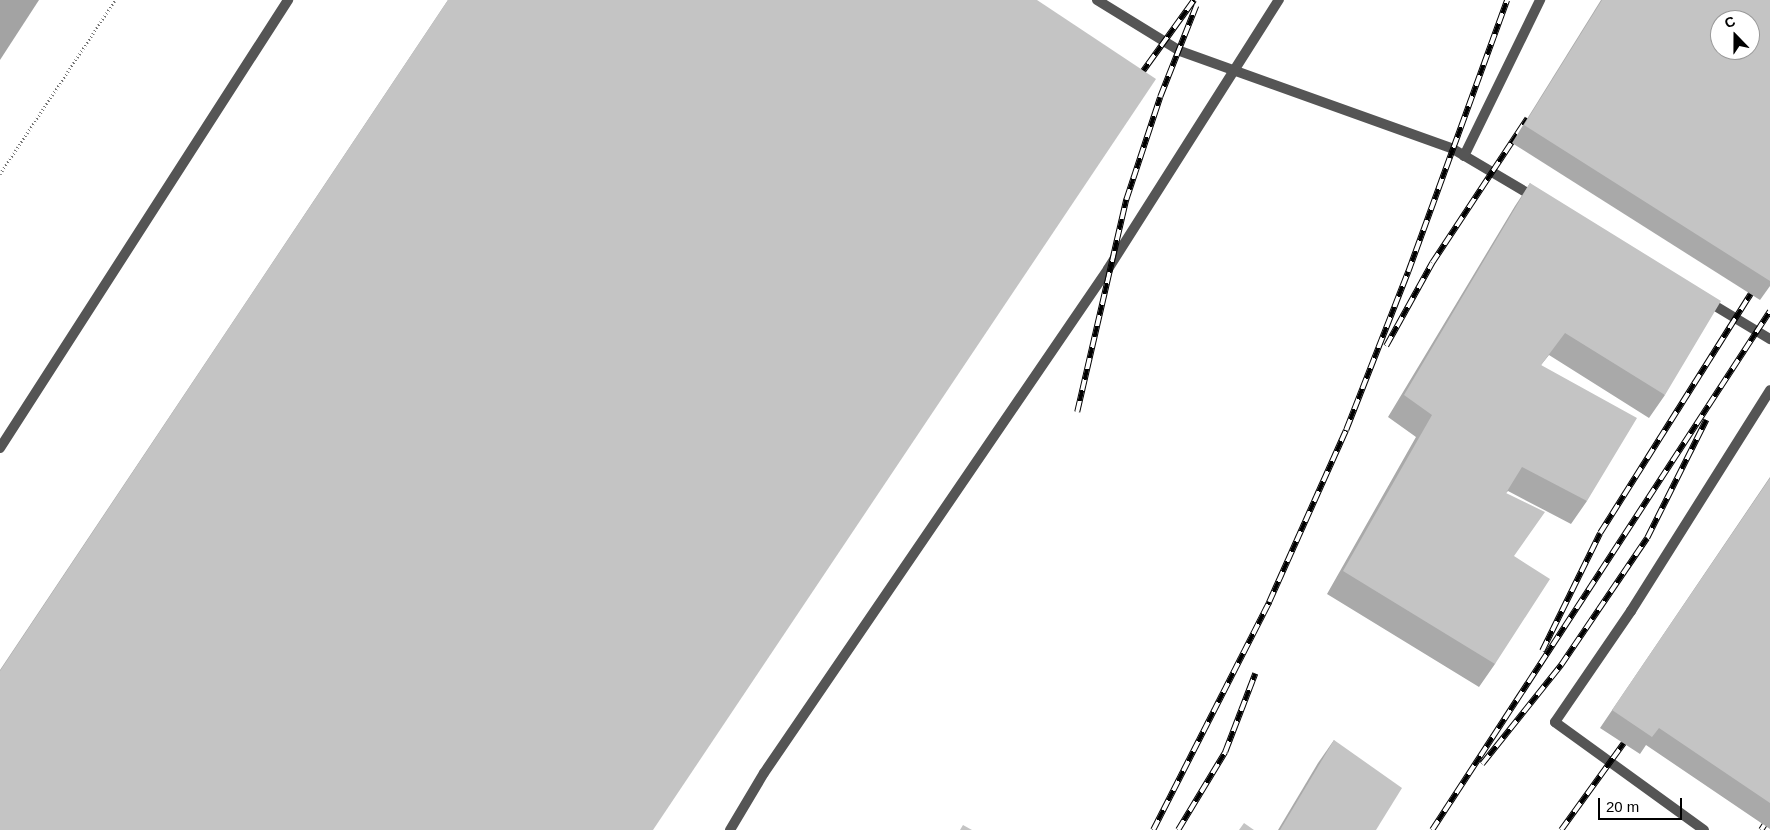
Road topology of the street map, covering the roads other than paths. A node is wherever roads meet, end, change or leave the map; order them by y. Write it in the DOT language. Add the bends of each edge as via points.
graph roads {
  1 [pos="288,0"];
  2 [pos="1097,0"];
  3 [pos="1279,0"];
  4 [pos="1540,0"];
  5 [pos="1234,70"];
  6 [pos="1464,156"];
  7 [pos="1543,203"];
  8 [pos="1694,293"];
  9 [pos="1770,339"];
  10 [pos="1770,390"];
  11 [pos="0,448"];
  12 [pos="730,830"];
  13 [pos="1704,830"];
  1 -- 11 [label="lane"];
  2 -- 5 [label="lane" via="1162,44"];
  3 -- 5 [label="lane"];
  4 -- 6 [label="lane"];
  5 -- 6 [label="lane" via="1453,149"];
  5 -- 12 [label="lane" via="1108,268 764,774"];
  6 -- 7 [label="lane"];
  8 -- 9 [label="lane"];
  10 -- 13 [label="lane" via="1631,611 1556,722"];
}
